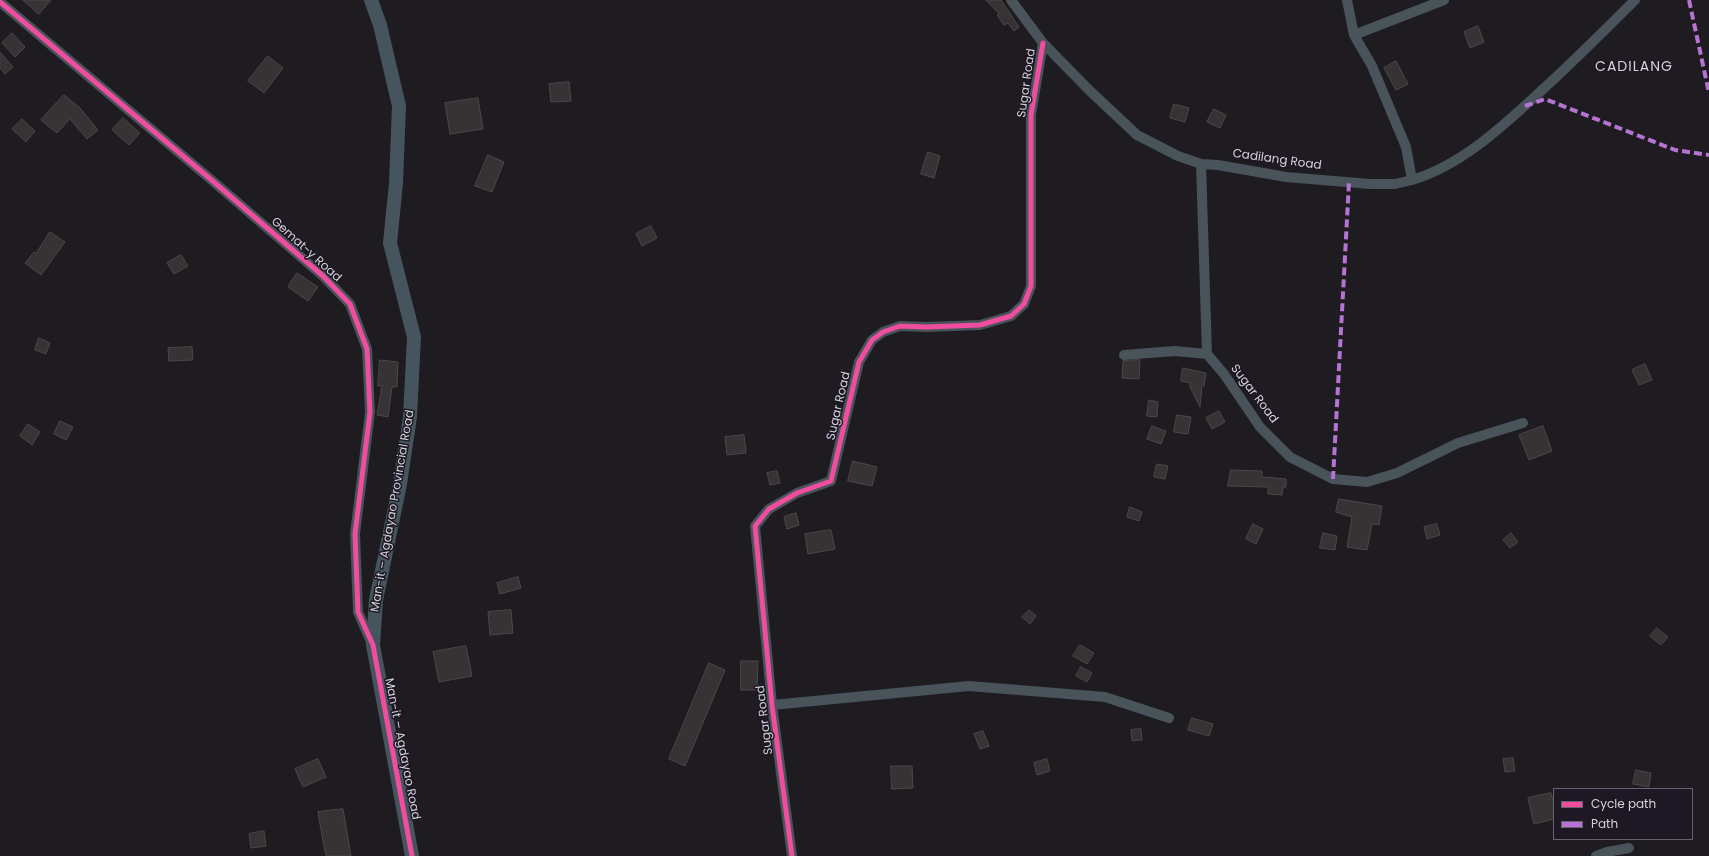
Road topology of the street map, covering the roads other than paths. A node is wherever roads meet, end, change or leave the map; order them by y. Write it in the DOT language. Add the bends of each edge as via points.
graph roads {
  1 [pos="371,0"];
  2 [pos="1011,0"];
  3 [pos="1347,0"];
  4 [pos="1444,0"];
  5 [pos="1635,0"];
  6 [pos="0,2"];
  7 [pos="1354,35"];
  8 [pos="1043,43"];
  9 [pos="1201,164"];
  10 [pos="1412,180"];
  11 [pos="1207,354"];
  12 [pos="1124,355"];
  13 [pos="1523,423"];
  14 [pos="373,646"];
  15 [pos="772,704"];
  16 [pos="1169,718"];
  17 [pos="1629,848"];
  18 [pos="412,856"];
  19 [pos="792,856"];
  20 [pos="1596,856"];
  1 -- 14 [label="street, Man-it – Agdayao Provincial Road" via="380,25 399,106 396,183 390,243 414,337 410,416 400,484 376,600"];
  2 -- 8 [label="street, Cadilang Road"];
  3 -- 7 [label="street"];
  4 -- 7 [label="street"];
  5 -- 10 [label="street, Cadilang Road" via="1560,74 1494,133 1459,158 1430,174"];
  6 -- 14 [label="street, Gemat-y Road" via="323,276 350,304 367,349 370,412 355,534 358,612"];
  7 -- 10 [label="street" via="1372,66 1406,147"];
  8 -- 9 [label="street, Cadilang Road" via="1136,135 1178,156"];
  8 -- 15 [label="street, Sugar Road" via="1031,114 1031,286 1024,304 1011,316 980,325 900,326 883,332 872,340 859,362 831,481 798,493 769,509 755,526"];
  9 -- 10 [label="street, Cadilang Road" via="1218,164 1286,177 1370,184 1395,184"];
  9 -- 11 [label="street"];
  11 -- 12 [label="street" via="1175,351"];
  11 -- 13 [label="street, Sugar Road" via="1265,432 1290,456 1333,479 1367,482 1397,473 1458,443"];
  14 -- 18 [label="street, Man-it – Agdayao Road"];
  15 -- 16 [label="street" via="969,686 1105,696"];
  15 -- 19 [label="street, Sugar Road"];
  17 -- 20 [label="street"];
}
